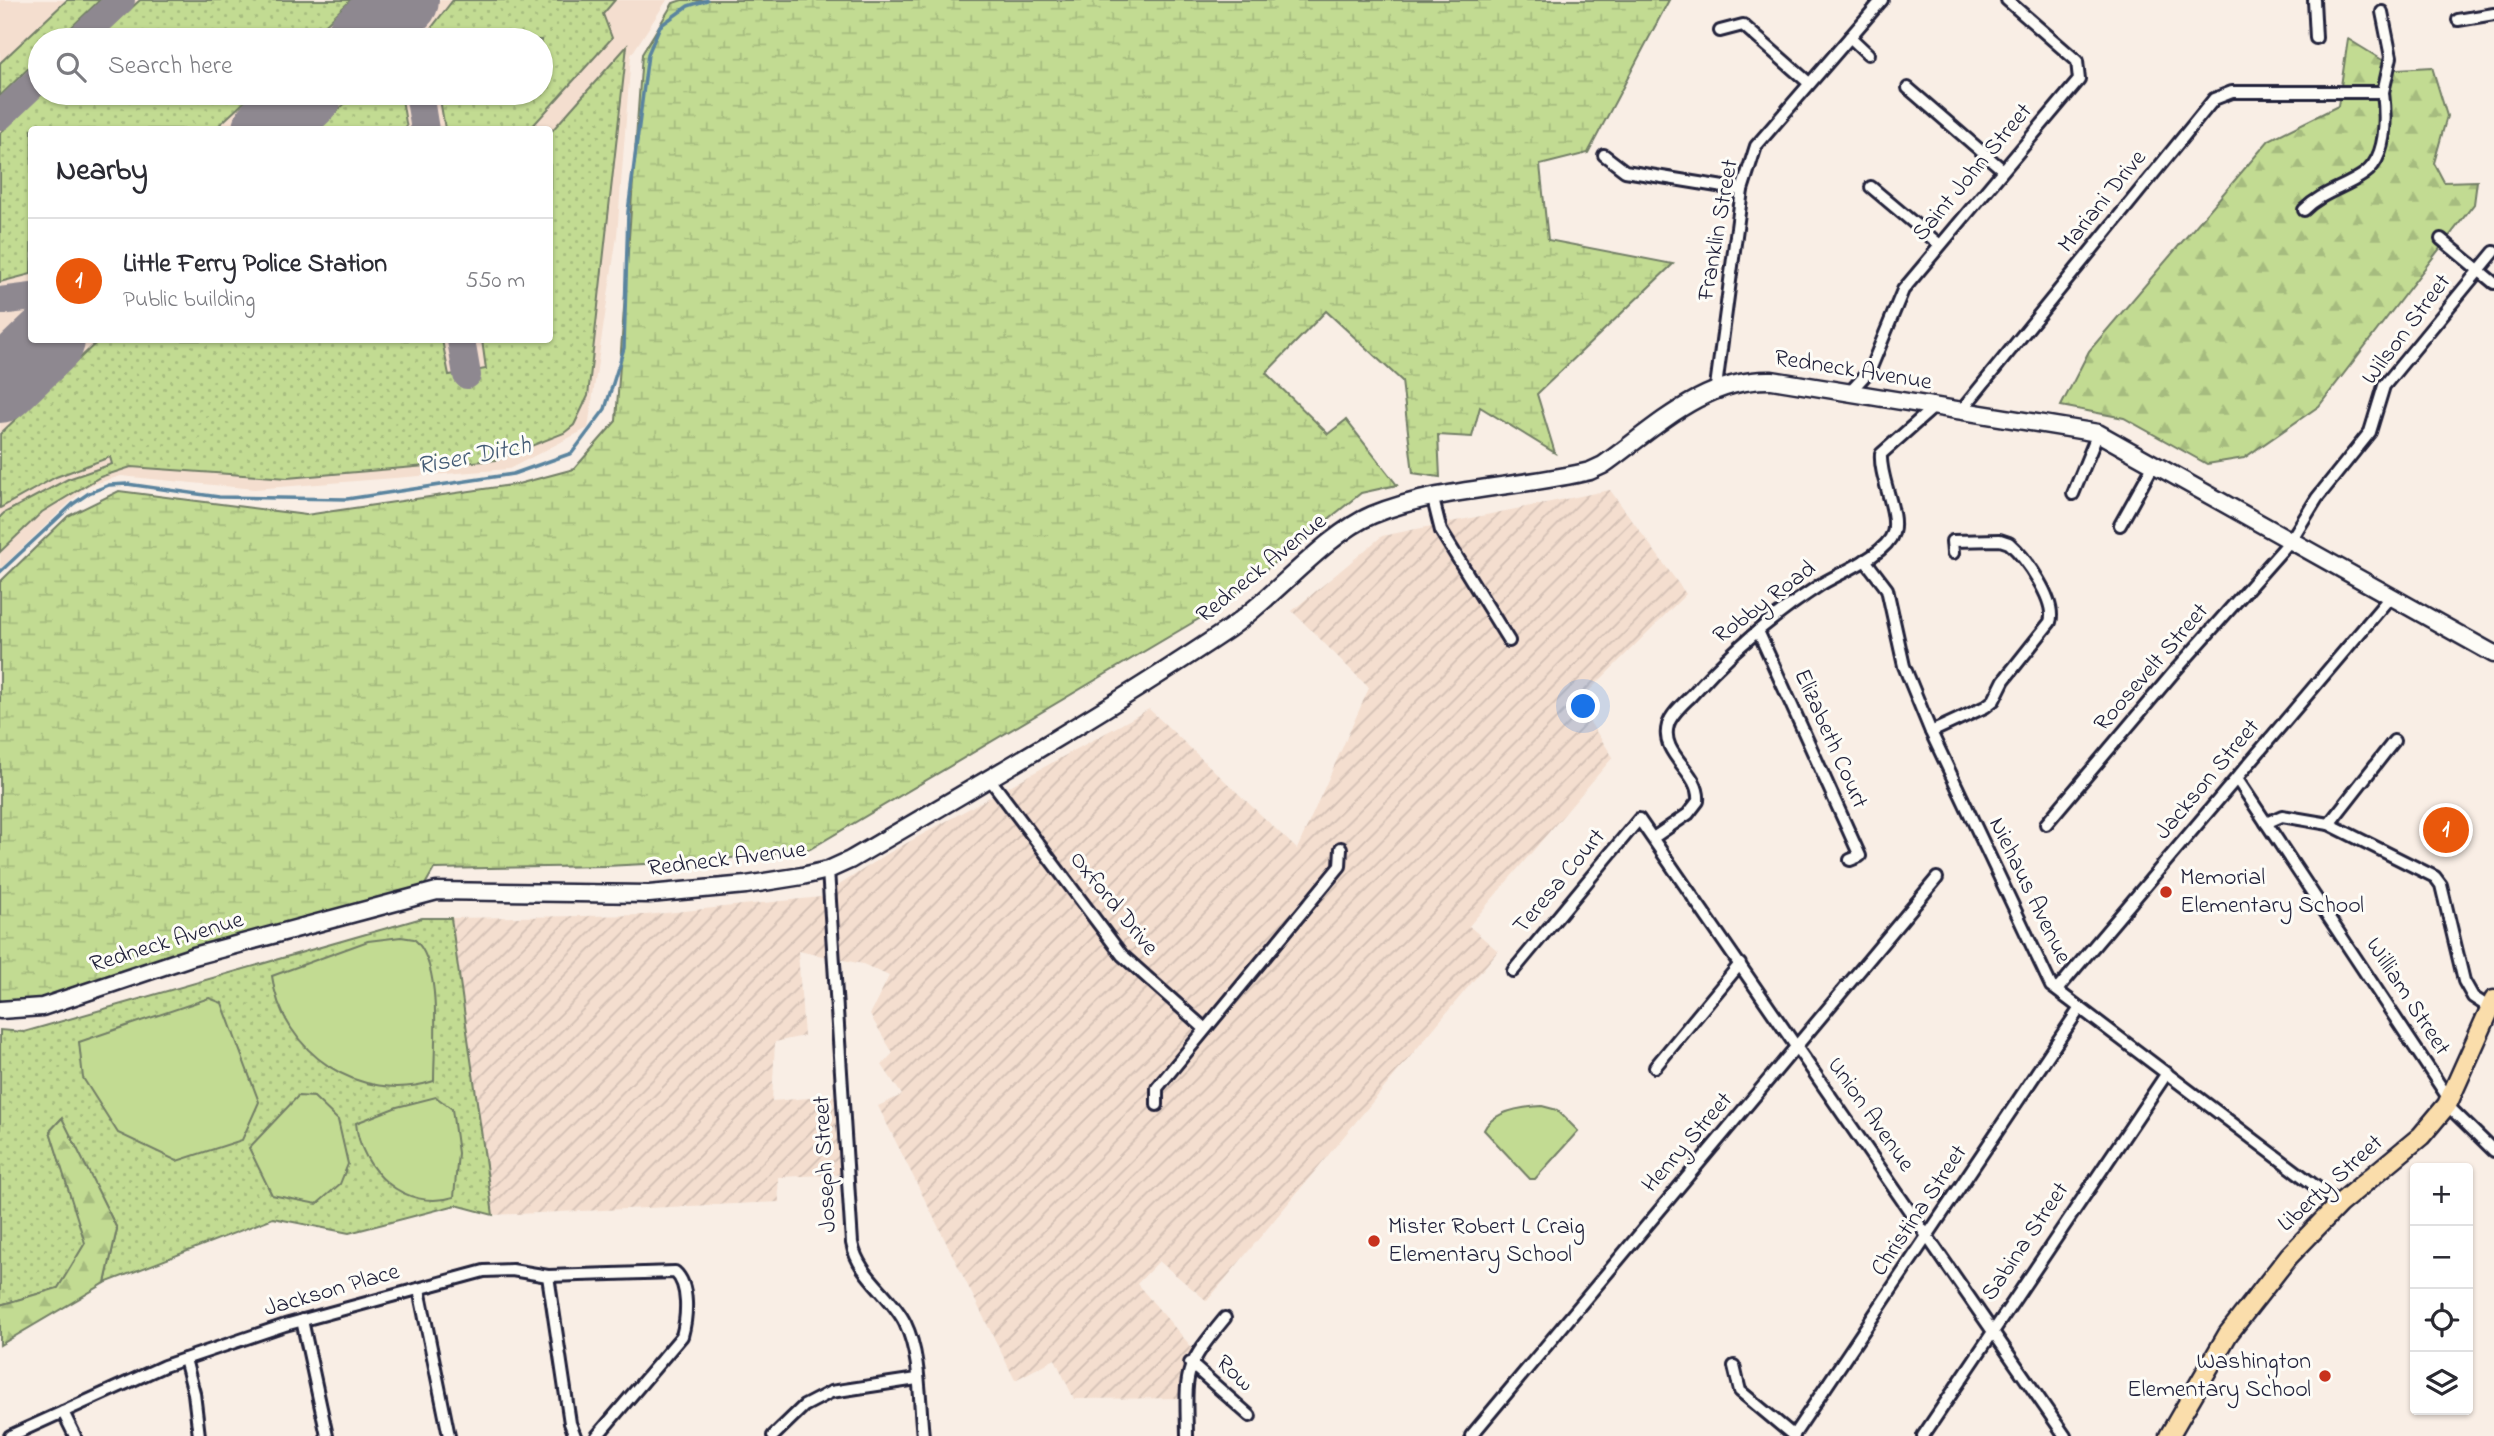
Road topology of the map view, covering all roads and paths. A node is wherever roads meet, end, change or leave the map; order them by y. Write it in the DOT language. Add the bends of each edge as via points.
graph roads {
  1 [pos="1882,0"];
  2 [pos="2007,0"];
  3 [pos="2314,0"];
  4 [pos="2382,12"];
  5 [pos="2494,15"];
  6 [pos="2458,20"];
  7 [pos="1720,31"];
  8 [pos="1850,37"];
  9 [pos="2316,38"];
  10 [pos="1868,54"];
  11 [pos="1809,83"];
  12 [pos="1908,88"];
  13 [pos="2382,92"];
  14 [pos="1604,155"];
  15 [pos="2003,170"];
  16 [pos="1871,187"];
  17 [pos="1742,190"];
  18 [pos="2304,210"];
  19 [pos="2441,239"];
  20 [pos="1940,244"];
  21 [pos="2494,252"];
  22 [pos="2479,271"];
  23 [pos="2494,284"];
  24 [pos="1716,387"];
  25 [pos="1849,393"];
  26 [pos="1934,407"];
  27 [pos="1961,411"];
  28 [pos="2098,433"];
  29 [pos="2154,464"];
  30 [pos="2073,494"];
  31 [pos="1433,499"];
  32 [pos="2120,525"];
  33 [pos="2291,540"];
  34 [pos="1953,553"];
  35 [pos="1865,560"];
  36 [pos="2391,596"];
  37 [pos="1758,631"];
  38 [pos="1509,641"];
  39 [pos="2492,649"];
  40 [pos="1931,732"];
  41 [pos="2394,741"];
  42 [pos="989,778"];
  43 [pos="2237,779"];
  44 [pos="1639,819"];
  45 [pos="2266,823"];
  46 [pos="2046,824"];
  47 [pos="2329,824"];
  48 [pos="1653,838"];
  49 [pos="1341,848"];
  50 [pos="1850,860"];
  51 [pos="828,870"];
  52 [pos="1937,878"];
  53 [pos="1740,964"];
  54 [pos="1513,971"];
  55 [pos="2057,990"];
  56 [pos="2492,1004"];
  57 [pos="2080,1008"];
  58 [pos="0,1010"];
  59 [pos="1205,1030"];
  60 [pos="1798,1048"];
  61 [pos="1655,1067"];
  62 [pos="2167,1073"];
  63 [pos="2448,1102"];
  64 [pos="1157,1105"];
  65 [pos="2494,1151"];
  66 [pos="2339,1203"];
  67 [pos="1929,1237"];
  68 [pos="548,1276"];
  69 [pos="419,1289"];
  70 [pos="1225,1318"];
  71 [pos="302,1320"];
  72 [pos="1992,1329"];
  73 [pos="185,1359"];
  74 [pos="1190,1363"];
  75 [pos="1734,1366"];
  76 [pos="917,1379"];
  77 [pos="62,1412"];
  78 [pos="1250,1416"];
  79 [pos="10,1436"];
  80 [pos="75,1436"];
  81 [pos="199,1436"];
  82 [pos="327,1436"];
  83 [pos="449,1436"];
  84 [pos="575,1436"];
  85 [pos="597,1436"];
  86 [pos="773,1436"];
  87 [pos="923,1436"];
  88 [pos="1187,1436"];
  89 [pos="1471,1436"];
  90 [pos="1794,1436"];
  91 [pos="1923,1436"];
  92 [pos="2065,1436"];
  93 [pos="2169,1436"];
  1 -- 8 [label="street, Franklin Street"];
  2 -- 15 [label="street, Saint John Street" via="2077,61 2080,74"];
  3 -- 9 [label="street"];
  4 -- 13 [label="street" via="2391,57"];
  5 -- 6 [label="street"];
  7 -- 11 [label="street" via="1743,25"];
  8 -- 10 [label="street"];
  8 -- 11 [label="street, Franklin Street"];
  11 -- 17 [label="street, Franklin Street" via="1756,146"];
  12 -- 15 [label="street"];
  13 -- 18 [label="street" via="2386,120 2380,151 2367,173 2318,197"];
  13 -- 27 [label="street, Mariani Drive" via="2232,92 2214,99"];
  14 -- 17 [label="street" via="1625,172"];
  15 -- 20 [label="street, Saint John Street"];
  16 -- 20 [label="street"];
  17 -- 24 [label="street, Franklin Street"];
  19 -- 22 [label="street"];
  20 -- 25 [label="street, Saint John Street" via="1903,290 1870,370"];
  21 -- 22 [label="street, Wilson Street"];
  22 -- 23 [label="street"];
  22 -- 33 [label="street, Wilson Street" via="2385,386 2370,432 2317,498"];
  24 -- 25 [label="street, Redneck Avenue" via="1764,379"];
  24 -- 31 [label="street, Redneck Avenue" via="1590,471"];
  25 -- 26 [label="street, Redneck Avenue"];
  26 -- 27 [label="street, Redneck Avenue"];
  26 -- 35 [label="street, Robby Road" via="1881,454 1894,527 1888,541"];
  27 -- 28 [label="street, Redneck Avenue"];
  28 -- 29 [label="street, Redneck Avenue"];
  28 -- 30 [label="street"];
  29 -- 32 [label="street"];
  29 -- 33 [label="street, Redneck Avenue"];
  31 -- 38 [label="street" via="1441,531"];
  31 -- 42 [label="street, Redneck Avenue" via="1355,524 1227,630"];
  33 -- 36 [label="street, Redneck Avenue"];
  33 -- 46 [label="street, Roosevelt Street"];
  34 -- 40 [label="street" via="1952,541 2008,543 2050,600 2053,614 1994,700"];
  35 -- 37 [label="street, Robby Road" via="1819,586"];
  35 -- 40 [label="street, Niehaus Avenue" via="1887,589 1904,666"];
  36 -- 39 [label="street, Redneck Avenue"];
  36 -- 43 [label="street, Jackson Street"];
  37 -- 48 [label="street, Robby Road" via="1732,650 1672,717 1669,743 1696,785 1698,801 1688,814"];
  37 -- 50 [label="street, Elizabeth Court" via="1860,856"];
  40 -- 55 [label="street, Niehaus Avenue" via="1999,880"];
  41 -- 47 [label="street"];
  42 -- 51 [label="street, Redneck Avenue"];
  42 -- 59 [label="street, Oxford Drive" via="1122,955"];
  43 -- 45 [label="street, William Street"];
  43 -- 55 [label="street, Jackson Street"];
  44 -- 48 [label="street, Union Avenue"];
  44 -- 54 [label="street, Teresa Court"];
  45 -- 47 [label="street" via="2282,816"];
  45 -- 63 [label="street, William Street"];
  47 -- 56 [label="street" via="2435,877 2441,885 2464,981 2473,997"];
  48 -- 53 [label="street, Union Avenue"];
  49 -- 59 [label="street" via="1340,866"];
  51 -- 58 [label="street, Redneck Avenue" via="746,885 649,894 437,891 194,956 42,1007"];
  51 -- 76 [label="street, Joseph Street" via="852,1243 861,1267 906,1324"];
  52 -- 60 [label="street, Henry Street"];
  53 -- 60 [label="street, Union Avenue"];
  53 -- 61 [label="street"];
  55 -- 57 [label="street, Niehaus Avenue"];
  56 -- 63 [label="main road, Liberty Street"];
  57 -- 62 [label="street, Niehaus Avenue"];
  57 -- 67 [label="street, Christina Street"];
  59 -- 64 [label="street" via="1157,1088"];
  60 -- 67 [label="street, Union Avenue"];
  60 -- 89 [label="street, Henry Street"];
  62 -- 66 [label="street, Niehaus Avenue"];
  62 -- 72 [label="street, Sabina Street"];
  63 -- 65 [label="street, William Street"];
  63 -- 66 [label="main road, Liberty Street" via="2404,1151"];
  66 -- 93 [label="main road, Liberty Street" via="2289,1256 2228,1334"];
  67 -- 72 [label="street, Union Avenue"];
  67 -- 90 [label="street, Christina Street"];
  68 -- 69 [label="street, Jackson Place" via="499,1269"];
  68 -- 84 [label="street"];
  68 -- 85 [label="street, Jackson Place" via="668,1270 684,1284 682,1336"];
  69 -- 71 [label="street, Jackson Place"];
  69 -- 83 [label="street"];
  70 -- 74 [label="street"];
  71 -- 73 [label="street, Jackson Place"];
  71 -- 82 [label="street"];
  72 -- 91 [label="street, Sabina Street"];
  72 -- 92 [label="street, Union Avenue"];
  73 -- 77 [label="street, Jackson Place"];
  73 -- 81 [label="street"];
  74 -- 78 [label="street, Row"];
  74 -- 88 [label="street"];
  75 -- 90 [label="street" via="1740,1391"];
  76 -- 86 [label="street" via="831,1392 804,1406"];
  76 -- 87 [label="street, Joseph Street"];
  77 -- 79 [label="street, Jackson Place"];
  77 -- 80 [label="street"];
}
